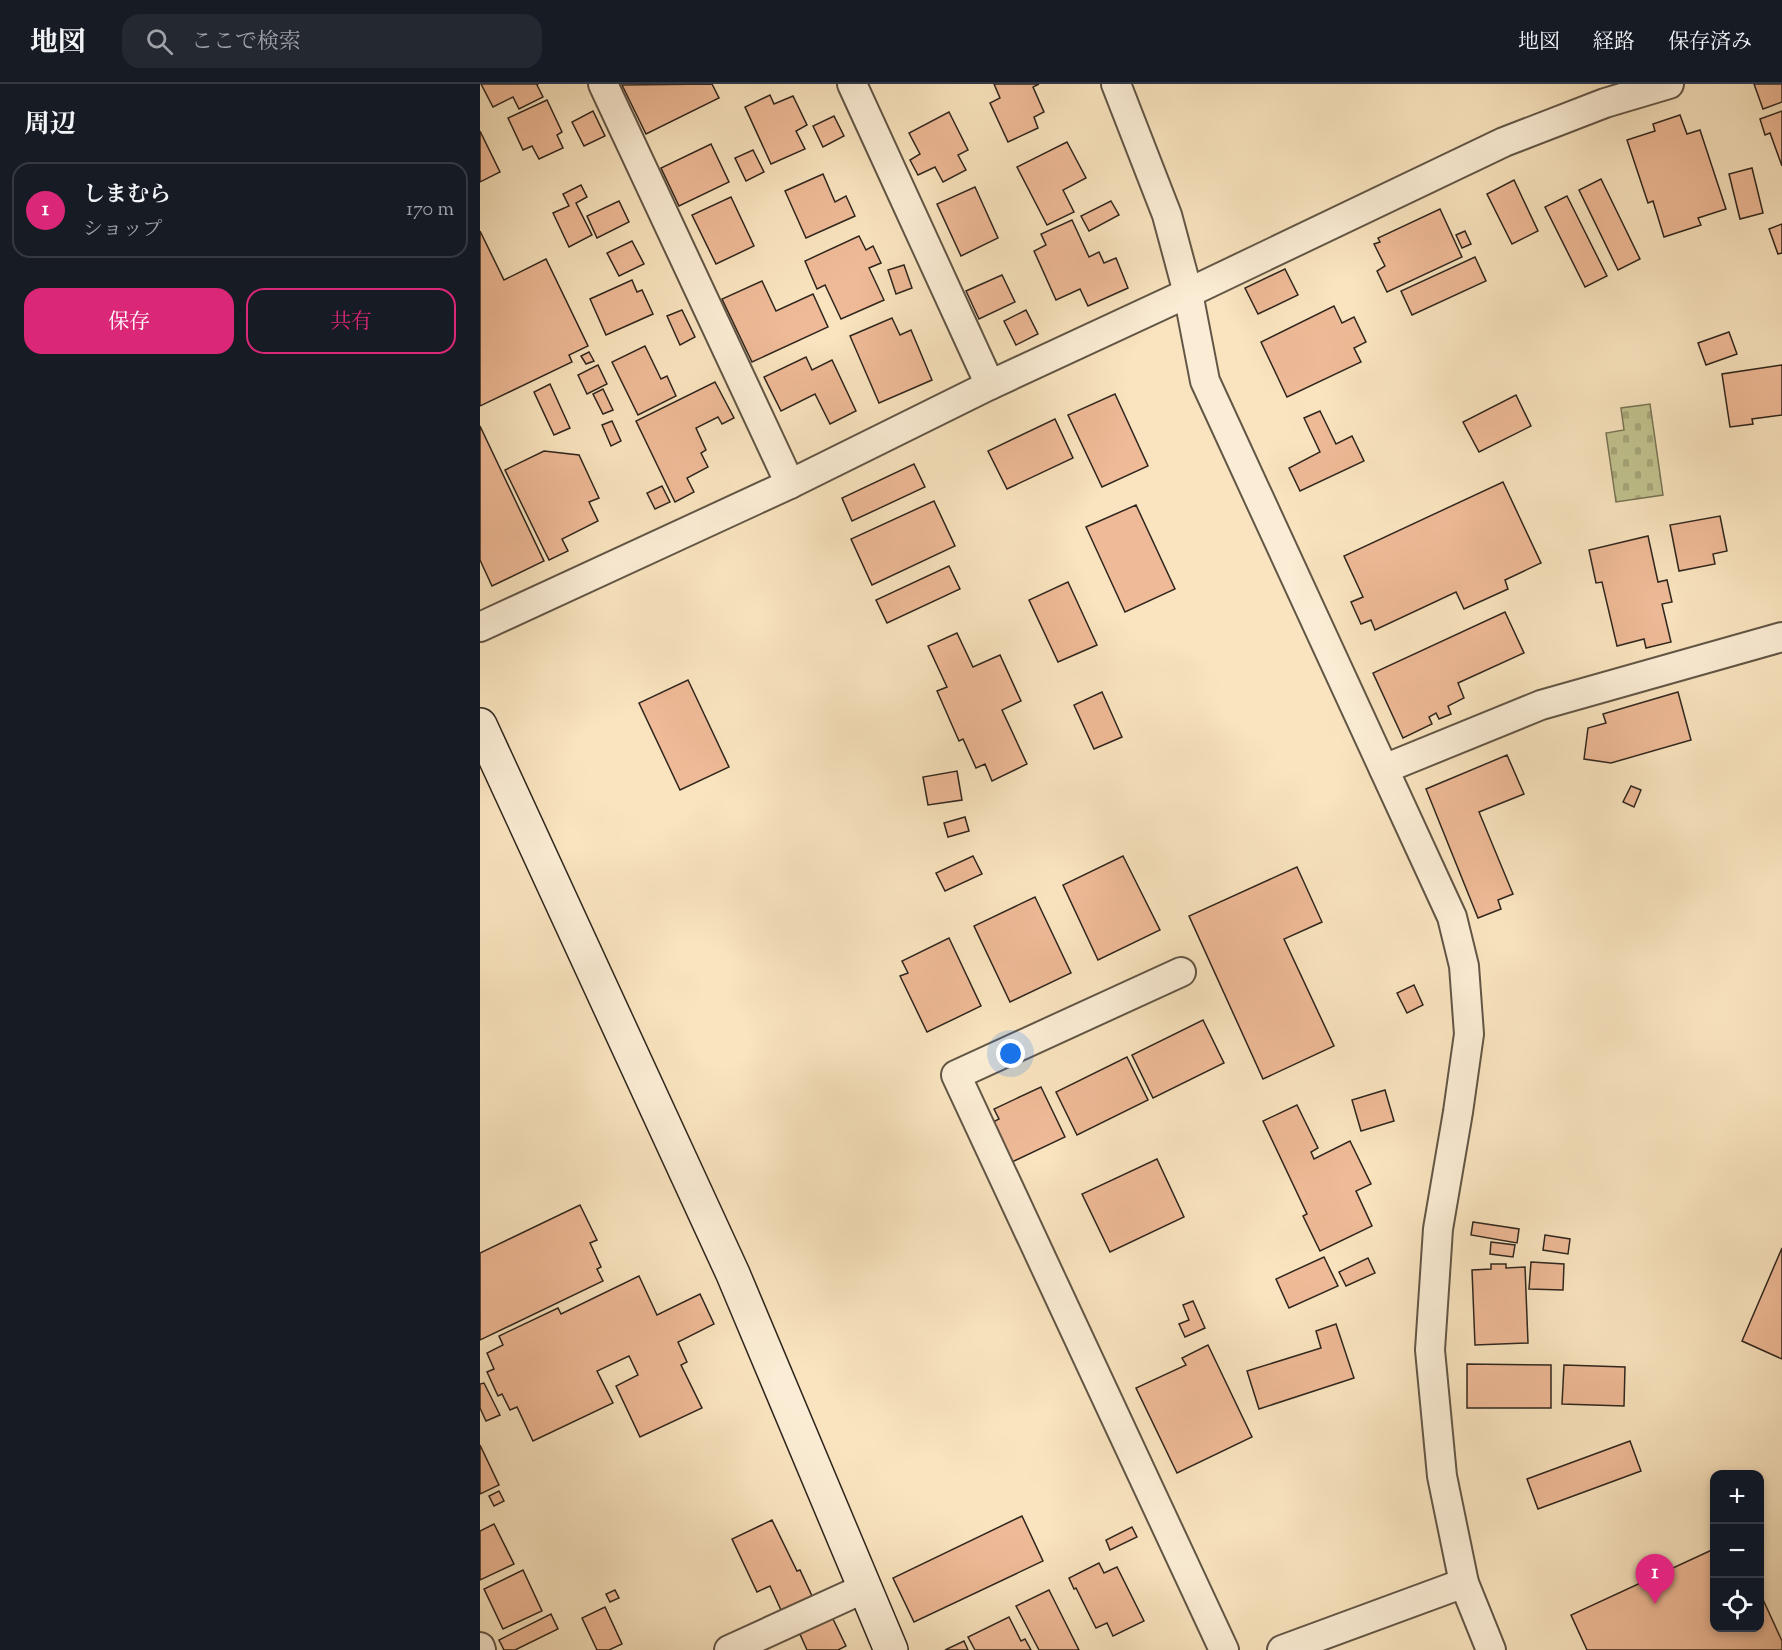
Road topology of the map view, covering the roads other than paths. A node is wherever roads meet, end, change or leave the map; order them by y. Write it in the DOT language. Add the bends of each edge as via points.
graph roads {
  1 [pos="603,84"];
  2 [pos="852,84"];
  3 [pos="1669,84"];
  4 [pos="1122,86"];
  5 [pos="1188,293"];
  6 [pos="990,385"];
  7 [pos="790,484"];
  8 [pos="480,627"];
  9 [pos="1782,637"];
  10 [pos="480,725"];
  11 [pos="1384,769"];
  12 [pos="1181,972"];
  13 [pos="1464,1582"];
  14 [pos="865,1588"];
  15 [pos="729,1650"];
  16 [pos="891,1650"];
  17 [pos="1224,1650"];
  18 [pos="1282,1650"];
  19 [pos="1491,1650"];
  1 -- 7 [label="street"];
  2 -- 6 [label="street"];
  3 -- 5 [label="street" via="1605,103 1504,142"];
  4 -- 5 [label="street" via="1167,215"];
  5 -- 6 [label="street"];
  5 -- 11 [label="street" via="1205,381"];
  6 -- 7 [label="street"];
  7 -- 8 [label="street"];
  9 -- 11 [label="street" via="1541,705"];
  10 -- 14 [label="street" via="733,1274"];
  11 -- 13 [label="street" via="1452,916 1464,966 1469,1034 1438,1229 1430,1350 1442,1476"];
  12 -- 17 [label="street" via="956,1075"];
  13 -- 18 [label="street"];
  13 -- 19 [label="street"];
  14 -- 15 [label="street"];
  14 -- 16 [label="street"];
}
